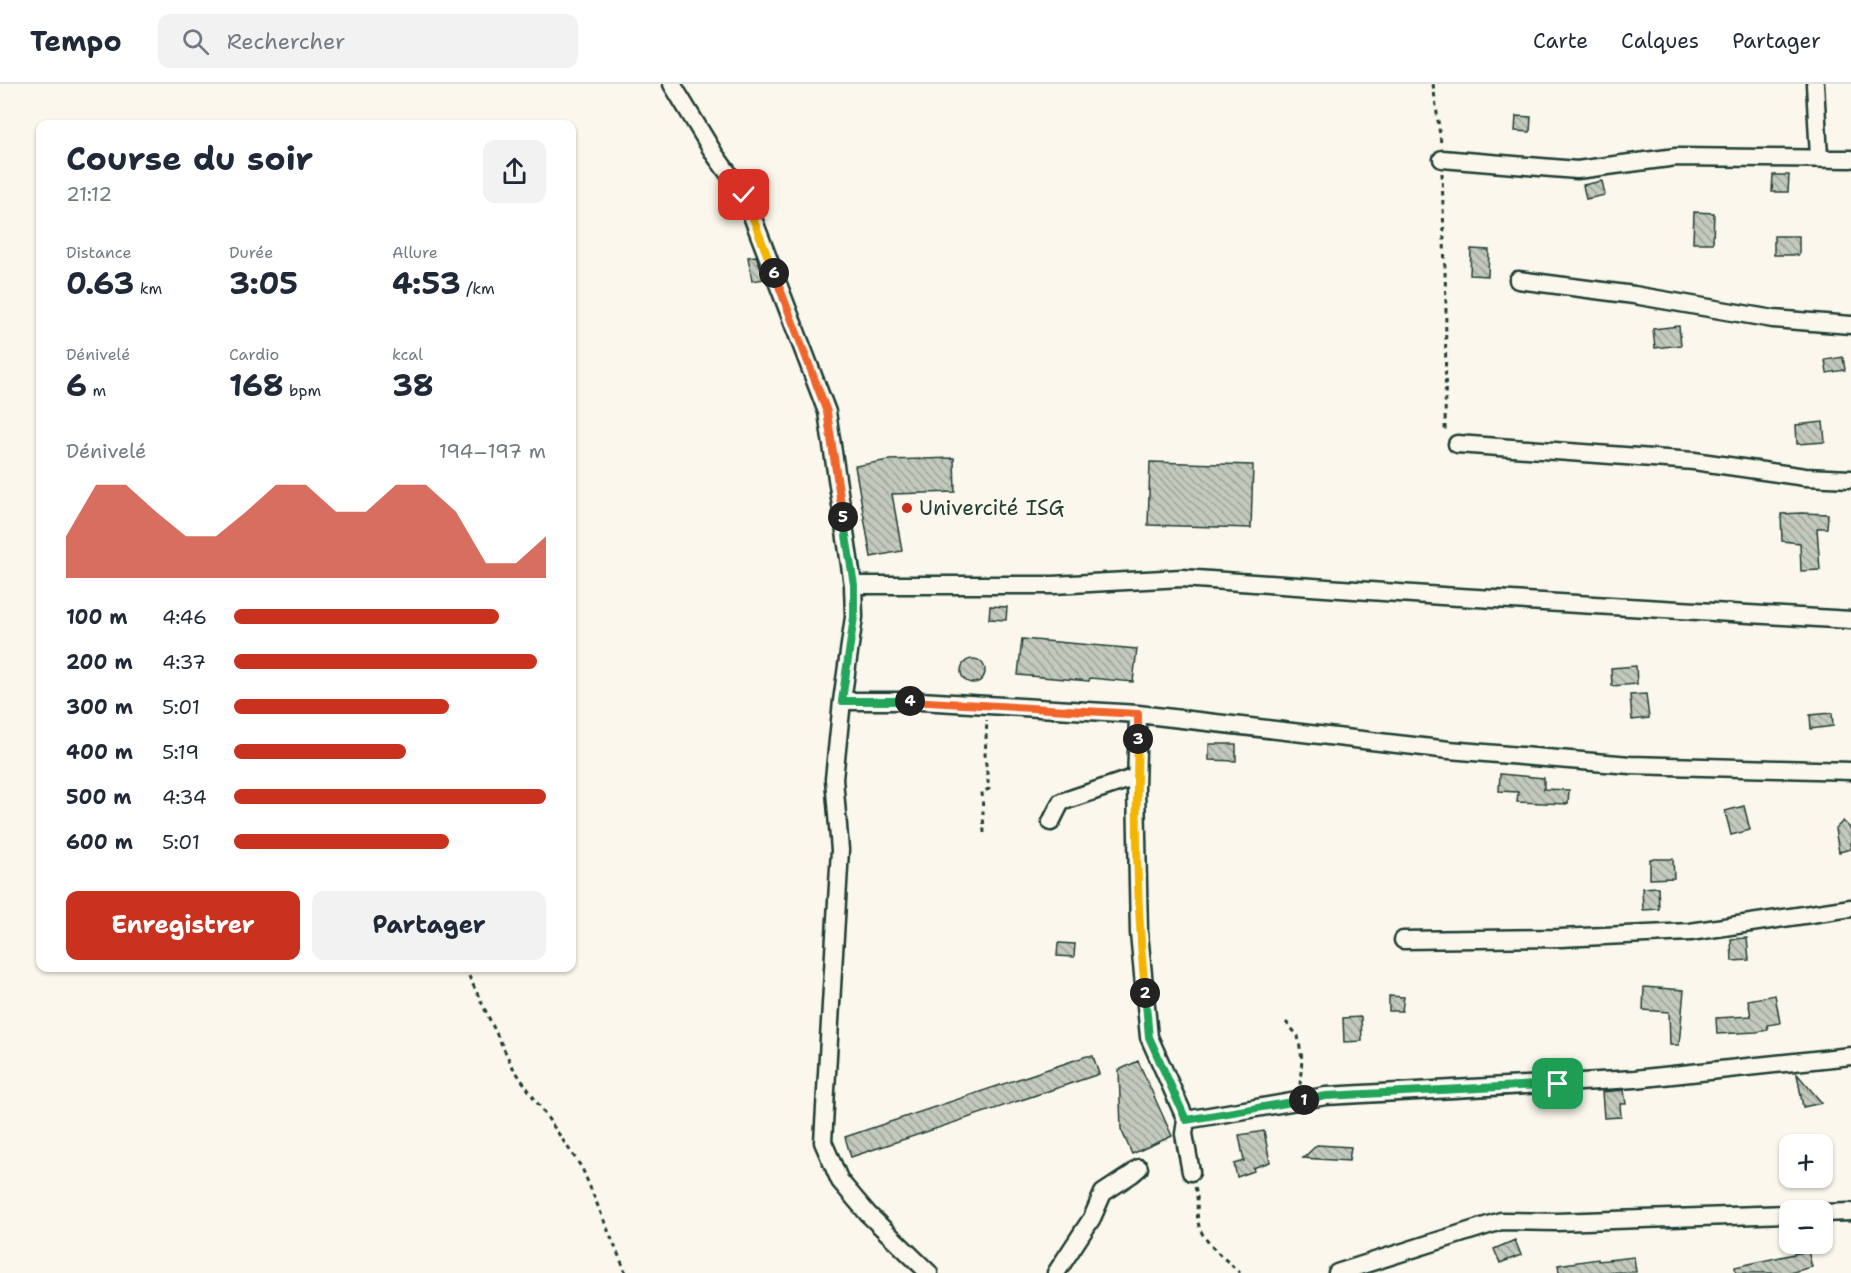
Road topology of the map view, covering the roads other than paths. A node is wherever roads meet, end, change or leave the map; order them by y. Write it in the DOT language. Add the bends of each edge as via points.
graph roads {
  1 [pos="672,84"];
  2 [pos="1815,84"];
  3 [pos="1819,158"];
  4 [pos="1442,159"];
  5 [pos="1851,159"];
  6 [pos="1518,280"];
  7 [pos="1851,325"];
  8 [pos="1457,444"];
  9 [pos="1851,479"];
  10 [pos="854,585"];
  11 [pos="1851,620"];
  12 [pos="842,701"];
  13 [pos="1138,714"];
  14 [pos="1851,771"];
  15 [pos="1136,777"];
  16 [pos="1051,822"];
  17 [pos="1851,908"];
  18 [pos="1403,940"];
  19 [pos="1851,1056"];
  20 [pos="1186,1120"];
  21 [pos="1138,1167"];
  22 [pos="1191,1172"];
  23 [pos="1851,1212"];
  24 [pos="1833,1213"];
  25 [pos="1779,1214"];
  26 [pos="929,1273"];
  27 [pos="1056,1273"];
  28 [pos="1337,1273"];
  1 -- 10 [label="street" via="744,195 827,412"];
  2 -- 3 [label="street"];
  3 -- 4 [label="street" via="1676,158 1577,170"];
  3 -- 5 [label="street"];
  6 -- 7 [label="street" via="1634,295 1773,320"];
  8 -- 9 [label="street" via="1694,461 1805,477"];
  10 -- 11 [label="street" via="1053,585 1182,578"];
  10 -- 12 [label="street" via="854,617"];
  12 -- 13 [label="street" via="920,701"];
  12 -- 26 [label="street" via="834,778 840,850 823,1142 840,1181"];
  13 -- 14 [label="street" via="1437,749 1630,765"];
  13 -- 15 [label="street"];
  15 -- 16 [label="street" via="1061,802"];
  15 -- 20 [label="street" via="1139,933 1149,1037"];
  17 -- 18 [label="street" via="1690,932"];
  19 -- 20 [label="street" via="1635,1079 1326,1096"];
  20 -- 22 [label="street" via="1184,1134"];
  21 -- 27 [label="street" via="1103,1193 1092,1218"];
  23 -- 24 [label="street"];
  25 -- 28 [label="street" via="1501,1221"];
}
